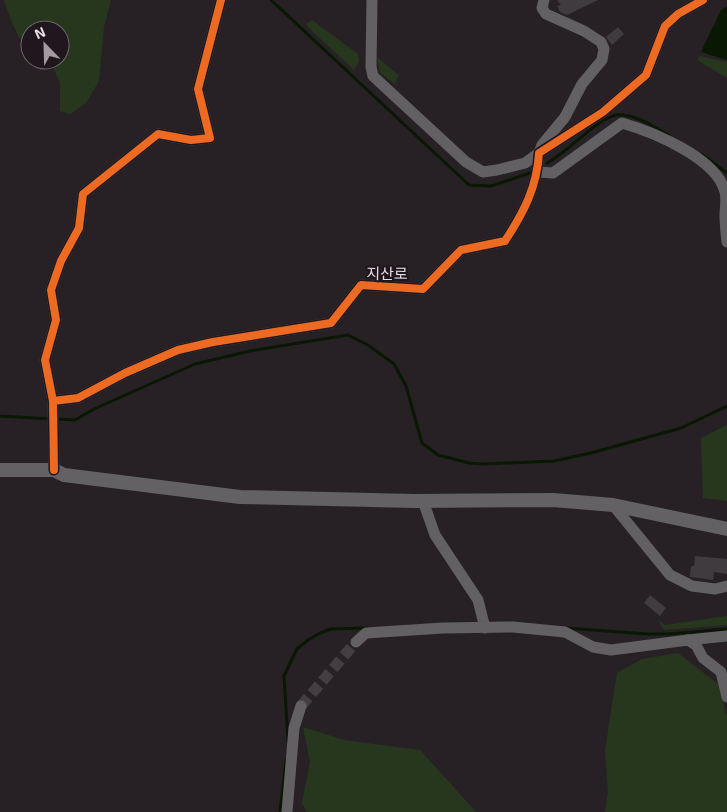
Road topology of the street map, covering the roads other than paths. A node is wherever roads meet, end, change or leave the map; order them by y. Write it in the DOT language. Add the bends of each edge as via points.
graph roads {
  1 [pos="221,0"];
  2 [pos="372,0"];
  3 [pos="544,0"];
  4 [pos="704,0"];
  5 [pos="539,153"];
  6 [pos="538,172"];
  7 [pos="727,242"];
  8 [pos="53,406"];
  9 [pos="0,470"];
  10 [pos="54,470"];
  11 [pos="423,500"];
  12 [pos="613,505"];
  13 [pos="727,529"];
  14 [pos="727,586"];
  15 [pos="485,628"];
  16 [pos="727,636"];
  17 [pos="688,640"];
  18 [pos="356,642"];
  19 [pos="727,697"];
  20 [pos="301,706"];
  21 [pos="287,812"];
  1 -- 8 [label="street" via="198,89 210,138 191,140 158,134 83,194 79,228 61,261 51,290 56,320 46,360"];
  2 -- 5 [label="street, 지산로" via="373,76 466,162 483,172 526,163"];
  3 -- 5 [label="street, 지산로" via="542,8 546,14 584,31 601,42 604,50 602,60 582,84 565,117"];
  4 -- 5 [label="street, 지산로" via="678,14 665,26 646,75 603,112"];
  5 -- 6 [label="street, 지산로"];
  6 -- 7 [label="street" via="553,173 622,123 642,129 686,150 714,170 725,192"];
  6 -- 8 [label="street, 지산로" via="522,215 505,240 461,250 423,289 361,285 331,323 178,350 78,398"];
  8 -- 10 [label="street"];
  9 -- 10 [label="main road"];
  10 -- 11 [label="main road" via="64,475 240,497"];
  11 -- 12 [label="main road" via="553,500"];
  11 -- 15 [label="street" via="435,535 478,600"];
  12 -- 13 [label="main road"];
  12 -- 14 [label="street" via="670,575 692,586 715,589"];
  15 -- 17 [label="street" via="565,632 593,647 611,650"];
  15 -- 18 [label="street" via="366,633"];
  16 -- 17 [label="street"];
  17 -- 19 [label="street" via="721,672"];
  20 -- 21 [label="street" via="294,728"];
}
